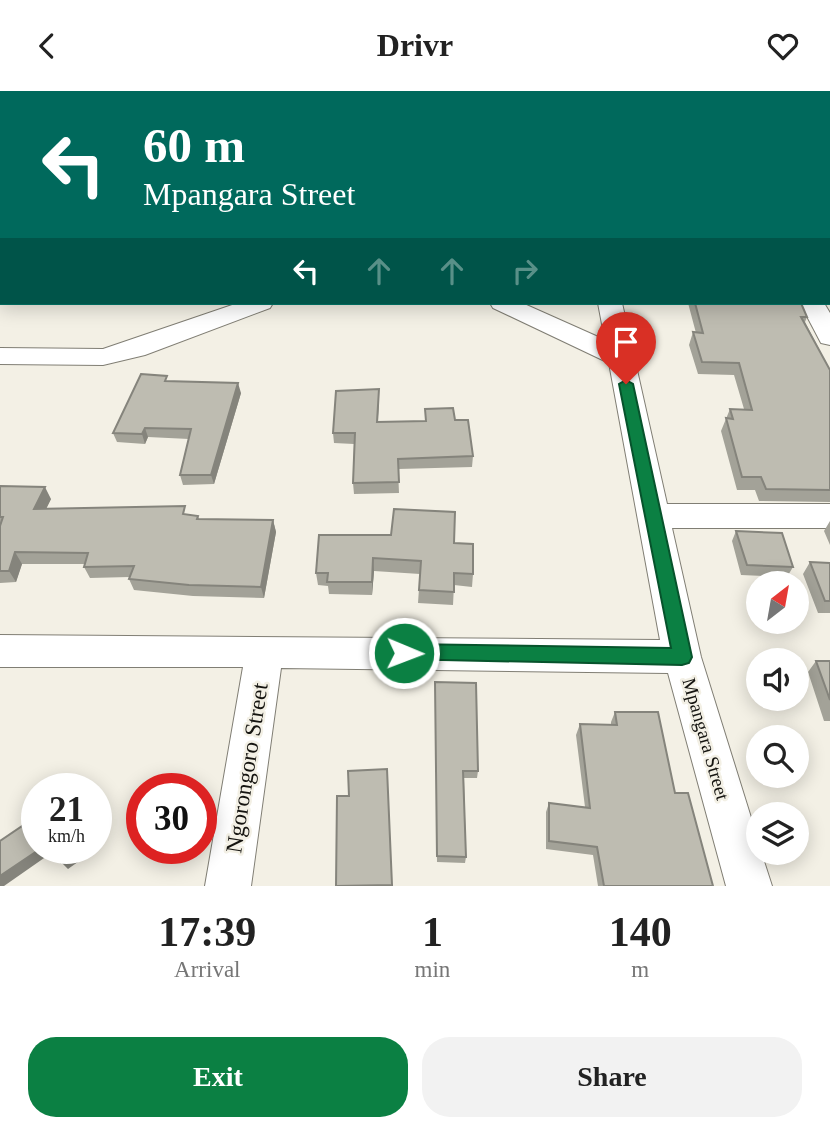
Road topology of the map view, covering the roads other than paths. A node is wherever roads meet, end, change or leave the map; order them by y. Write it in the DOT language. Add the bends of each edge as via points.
graph roads {
  1 [pos="256,305"];
  2 [pos="506,305"];
  3 [pos="610,305"];
  4 [pos="813,305"];
  5 [pos="830,337"];
  6 [pos="0,356"];
  7 [pos="621,358"];
  8 [pos="652,516"];
  9 [pos="830,516"];
  10 [pos="265,651"];
  11 [pos="0,652"];
  12 [pos="682,657"];
  13 [pos="228,886"];
  14 [pos="749,886"];
  1 -- 6 [label="street" via="103,357"];
  2 -- 7 [label="street"];
  3 -- 7 [label="street, Mpangara Street"];
  4 -- 5 [label="street"];
  7 -- 8 [label="street, Mpangara Street"];
  8 -- 9 [label="street"];
  8 -- 12 [label="street, Mpangara Street"];
  10 -- 11 [label="street"];
  10 -- 12 [label="street"];
  10 -- 13 [label="street, Ngorongoro Street"];
  12 -- 14 [label="street, Mpangara Street"];
}
